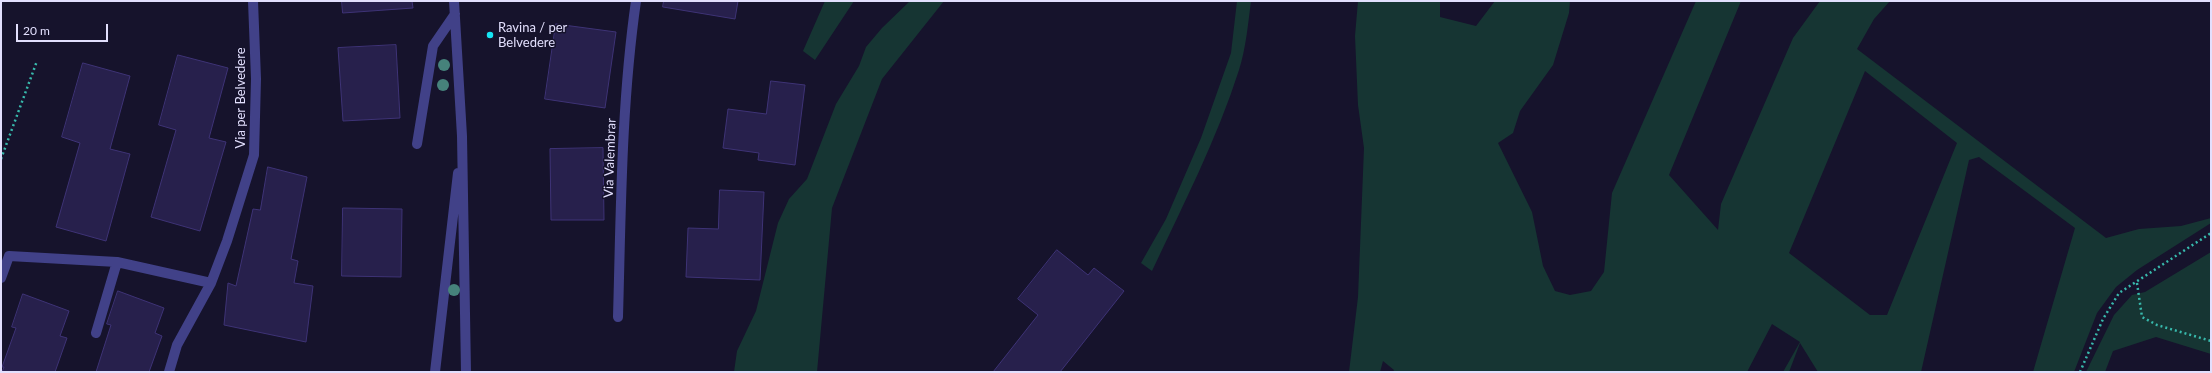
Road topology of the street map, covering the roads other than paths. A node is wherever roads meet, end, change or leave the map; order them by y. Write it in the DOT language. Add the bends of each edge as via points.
graph roads {
  1 [pos="253,1"];
  2 [pos="454,1"];
  3 [pos="636,1"];
  4 [pos="455,14"];
  5 [pos="462,136"];
  6 [pos="418,144"];
  7 [pos="117,262"];
  8 [pos="1,278"];
  9 [pos="211,283"];
  10 [pos="618,317"];
  11 [pos="96,333"];
  12 [pos="169,372"];
  13 [pos="435,372"];
  14 [pos="466,372"];
  1 -- 9 [label="street, Via per Belvedere" via="256,79 254,155"];
  2 -- 4 [label="street"];
  3 -- 10 [label="street, Via Valembrar" via="629,47 623,135"];
  4 -- 5 [label="street"];
  4 -- 6 [label="street" via="433,46"];
  5 -- 13 [label="street"];
  5 -- 14 [label="street"];
  7 -- 8 [label="street" via="9,256"];
  7 -- 9 [label="street"];
  7 -- 11 [label="street"];
  9 -- 12 [label="street, Via per Belvedere" via="177,344"];
}
